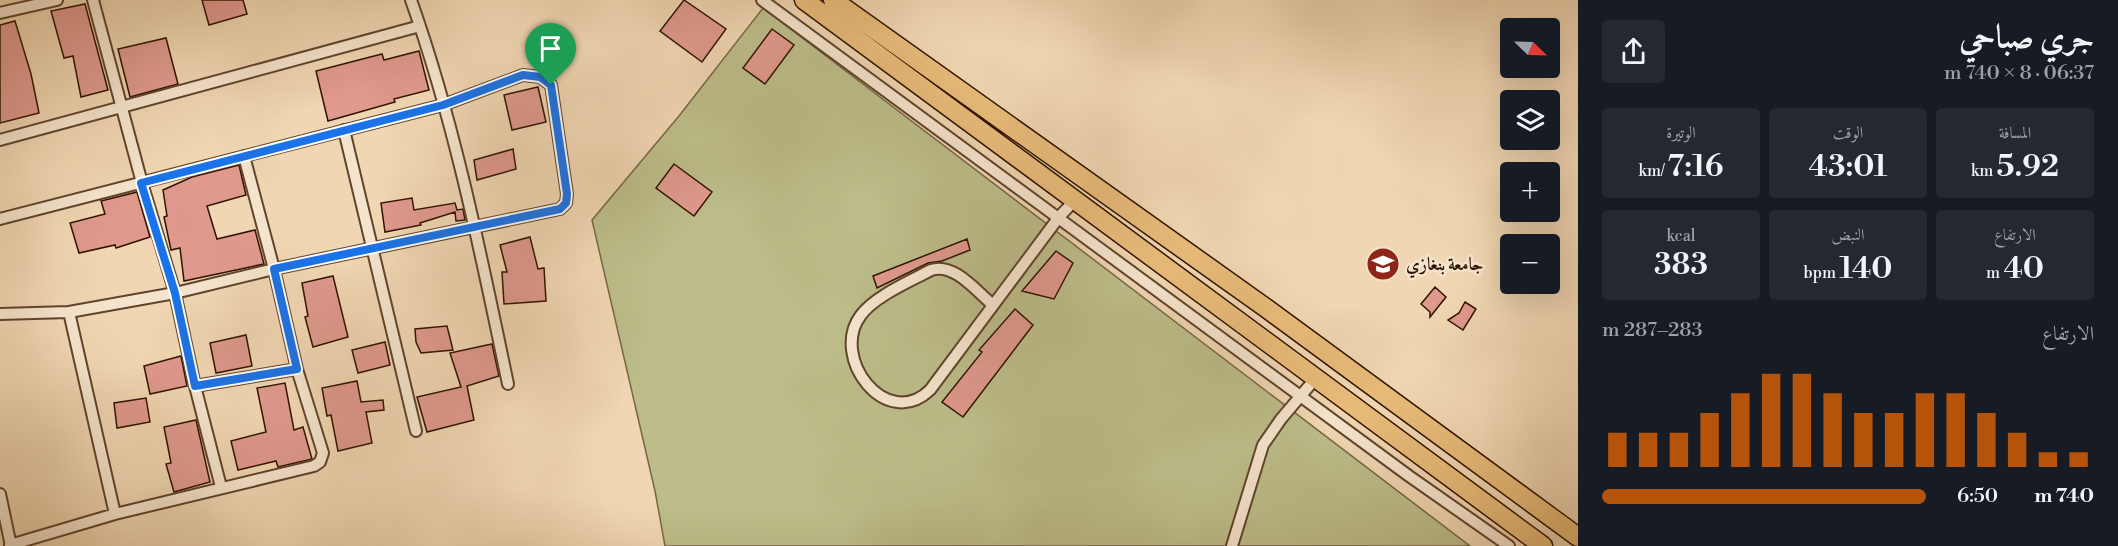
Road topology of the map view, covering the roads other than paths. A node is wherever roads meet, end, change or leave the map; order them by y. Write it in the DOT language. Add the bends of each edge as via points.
graph roads {
  1 [pos="57,0"];
  2 [pos="93,0"];
  3 [pos="411,0"];
  4 [pos="762,0"];
  5 [pos="804,0"];
  6 [pos="833,0"];
  7 [pos="0,13"];
  8 [pos="420,26"];
  9 [pos="443,105"];
  10 [pos="121,108"];
  11 [pos="344,130"];
  12 [pos="0,140"];
  13 [pos="244,156"];
  14 [pos="141,183"];
  15 [pos="1076,199"];
  16 [pos="1059,218"];
  17 [pos="0,219"];
  18 [pos="475,226"];
  19 [pos="373,248"];
  20 [pos="274,269"];
  21 [pos="175,293"];
  22 [pos="993,305"];
  23 [pos="69,312"];
  24 [pos="0,314"];
  25 [pos="297,369"];
  26 [pos="1315,379"];
  27 [pos="508,384"];
  28 [pos="195,386"];
  29 [pos="1301,395"];
  30 [pos="416,431"];
  31 [pos="220,488"];
  32 [pos="0,494"];
  33 [pos="116,514"];
  34 [pos="1578,537"];
  35 [pos="7,542"];
  36 [pos="1232,546"];
  37 [pos="1509,546"];
  38 [pos="1543,546"];
  1 -- 7 [label="street"];
  2 -- 10 [label="street"];
  3 -- 8 [label="street"];
  4 -- 16 [label="street"];
  5 -- 15 [label="highway"];
  6 -- 34 [label="highway" via="1266,308"];
  8 -- 9 [label="street"];
  8 -- 10 [label="street"];
  9 -- 11 [label="street"];
  9 -- 18 [label="street"];
  9 -- 18 [label="street" via="523,75 540,77 551,85 566,203 560,209"];
  10 -- 12 [label="street"];
  10 -- 14 [label="street"];
  11 -- 13 [label="street"];
  11 -- 19 [label="street"];
  13 -- 14 [label="street"];
  13 -- 20 [label="street"];
  14 -- 17 [label="street"];
  14 -- 21 [label="street"];
  15 -- 16 [label="street"];
  15 -- 26 [label="highway"];
  16 -- 22 [label="street"];
  16 -- 29 [label="street"];
  18 -- 19 [label="street"];
  18 -- 27 [label="street"];
  19 -- 20 [label="street"];
  19 -- 30 [label="street"];
  20 -- 21 [label="street"];
  20 -- 25 [label="street"];
  21 -- 23 [label="street"];
  21 -- 28 [label="street"];
  22 -- 22 [label="street" via="930,390 919,399 904,403 883,398 854,364 851,338 861,314 931,270 952,271"];
  23 -- 24 [label="street"];
  23 -- 33 [label="street"];
  25 -- 28 [label="street"];
  25 -- 31 [label="street" via="323,453 320,462"];
  26 -- 29 [label="street"];
  26 -- 38 [label="highway"];
  28 -- 31 [label="street"];
  29 -- 36 [label="street" via="1263,445"];
  29 -- 37 [label="street"];
  31 -- 33 [label="street"];
  32 -- 35 [label="street"];
  33 -- 35 [label="street"];
}
